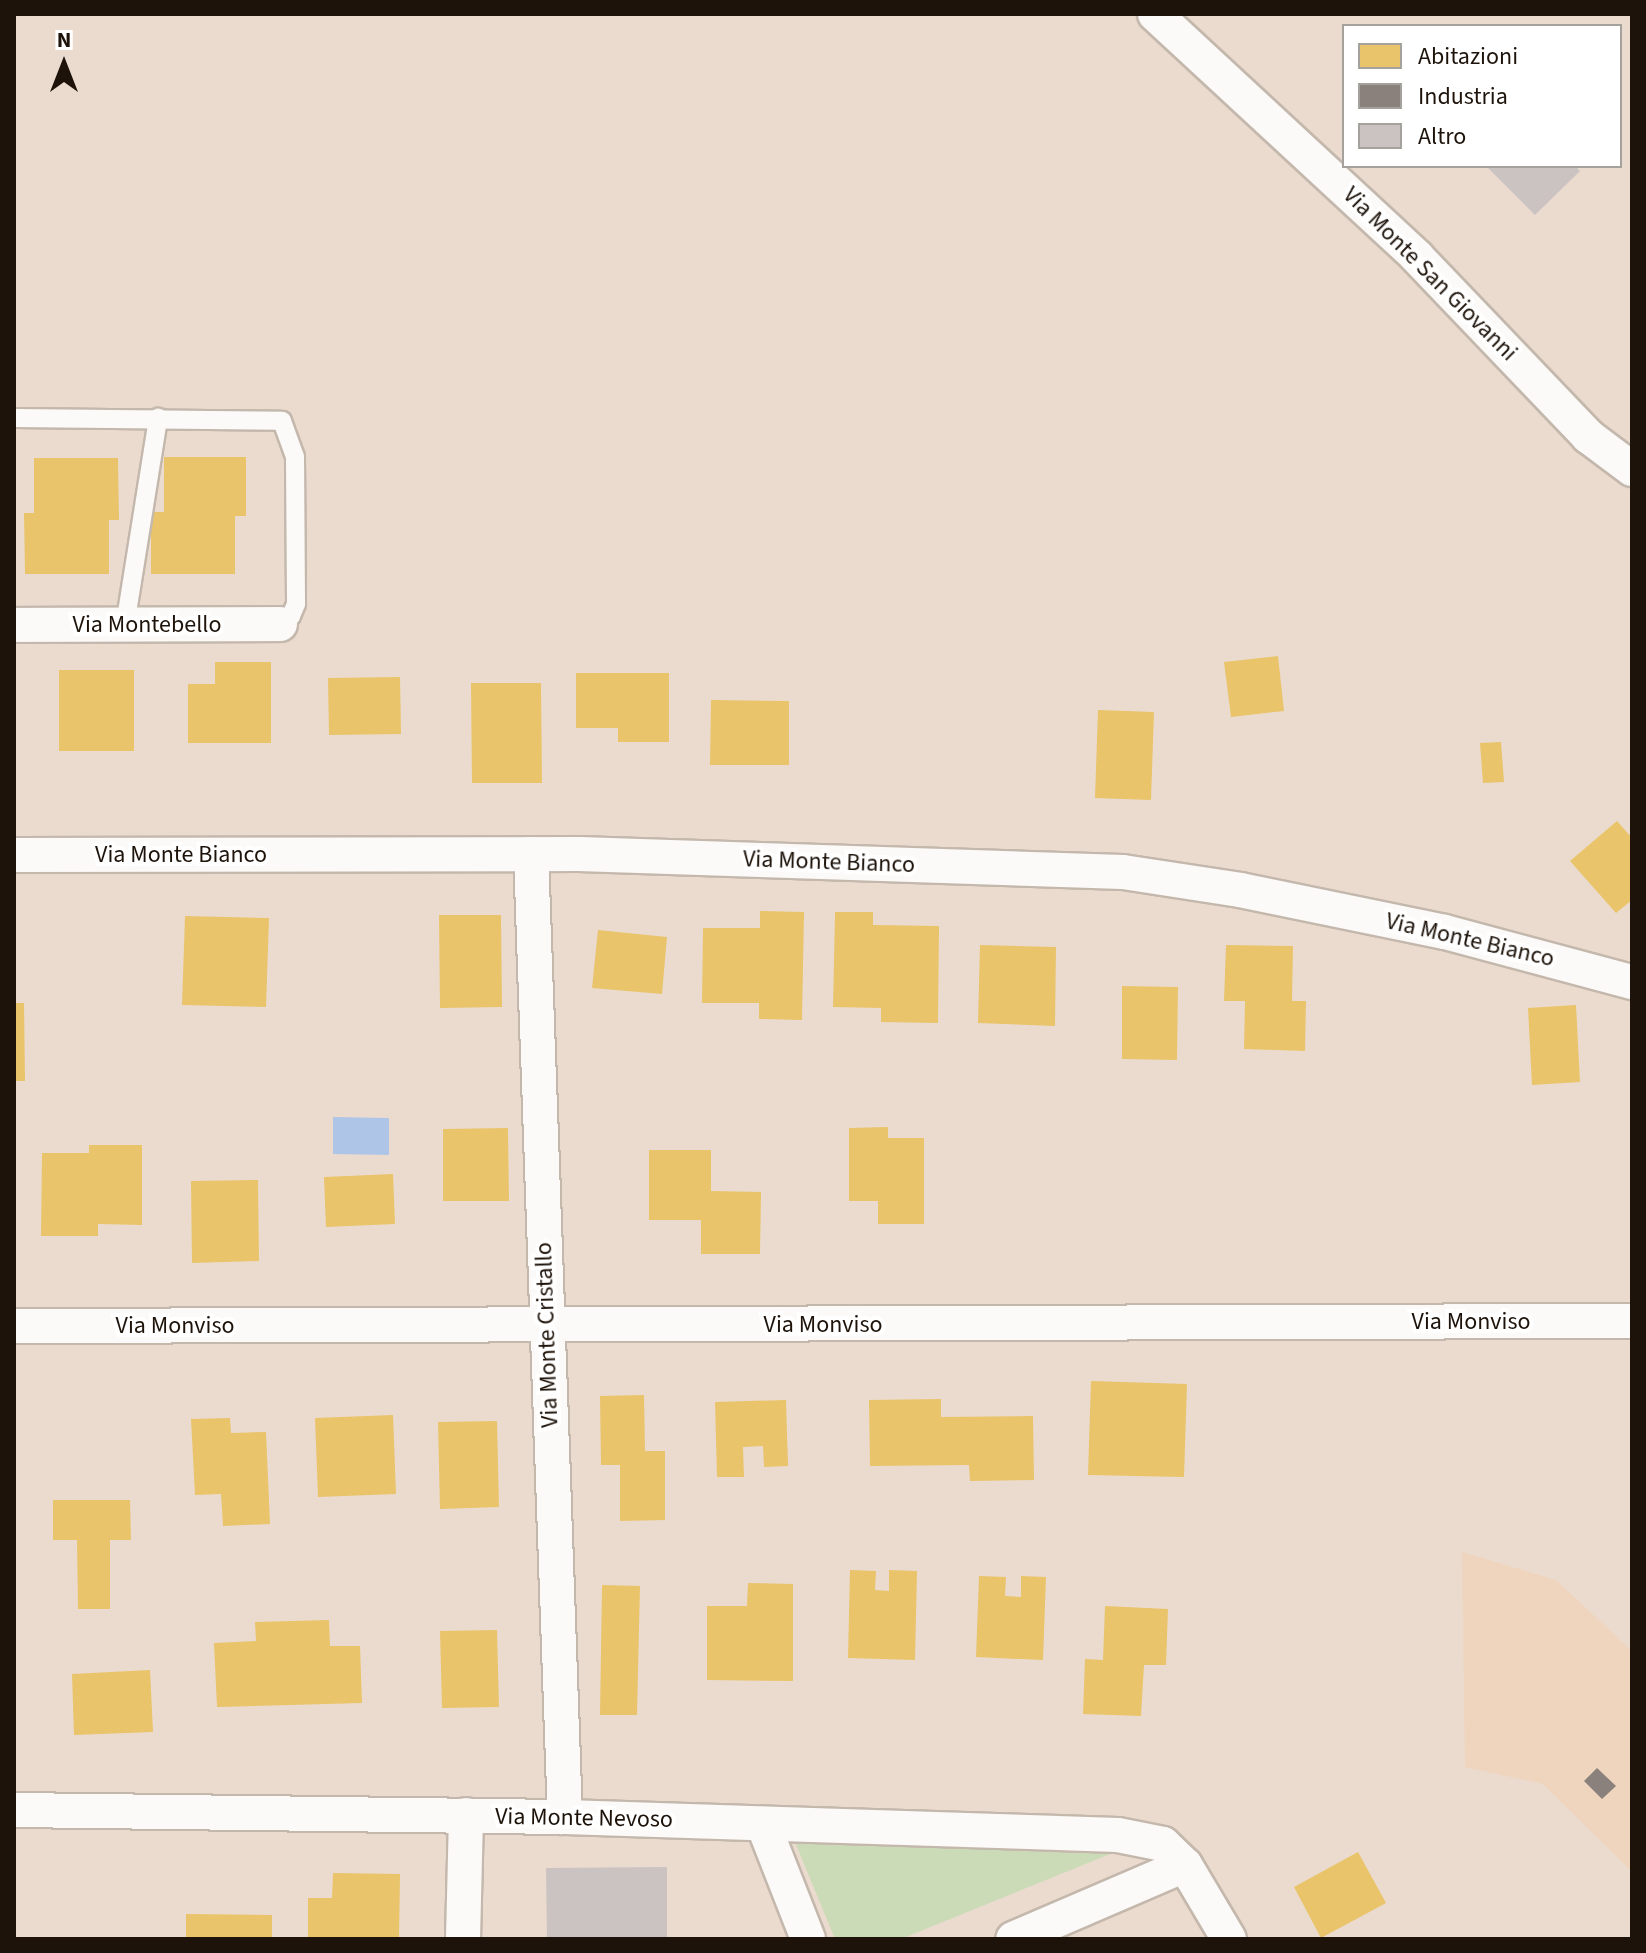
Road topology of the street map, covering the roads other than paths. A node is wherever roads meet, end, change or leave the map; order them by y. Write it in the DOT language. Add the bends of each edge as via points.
graph roads {
  1 [pos="1155,14"];
  2 [pos="14,418"];
  3 [pos="158,418"];
  4 [pos="1632,469"];
  5 [pos="280,624"];
  6 [pos="14,625"];
  7 [pos="125,625"];
  8 [pos="531,854"];
  9 [pos="14,855"];
  10 [pos="1632,982"];
  11 [pos="1619,1322"];
  12 [pos="14,1326"];
  13 [pos="546,1326"];
  14 [pos="1632,1349"];
  15 [pos="14,1810"];
  16 [pos="466,1815"];
  17 [pos="565,1817"];
  18 [pos="763,1824"];
  19 [pos="1185,1865"];
  20 [pos="463,1939"];
  21 [pos="808,1939"];
  22 [pos="1013,1939"];
  23 [pos="1229,1939"];
  1 -- 4 [label="street, Via Monte San Giovanni" via="1417,257 1588,436"];
  2 -- 3 [label="lane"];
  3 -- 5 [label="lane" via="273,418 288,428 295,457 296,604"];
  3 -- 7 [label="lane"];
  5 -- 7 [label="street, Via Montebello"];
  6 -- 7 [label="street, Via Montebello"];
  8 -- 9 [label="street, Via Monte Bianco"];
  8 -- 10 [label="street, Via Monte Bianco" via="1078,869 1165,877 1445,932"];
  8 -- 13 [label="street, Via Monte Cristallo"];
  11 -- 13 [label="street, Via Monviso"];
  11 -- 14 [label="street"];
  12 -- 13 [label="street, Via Monviso"];
  13 -- 17 [label="street, Via Monte Cristallo"];
  15 -- 16 [label="street, Via Monte Nevoso"];
  16 -- 17 [label="street, Via Monte Nevoso"];
  16 -- 20 [label="street"];
  17 -- 18 [label="street, Via Monte Nevoso"];
  18 -- 19 [label="street, Via Monte Nevoso" via="1154,1840"];
  18 -- 21 [label="street"];
  19 -- 22 [label="street"];
  19 -- 23 [label="street"];
}
